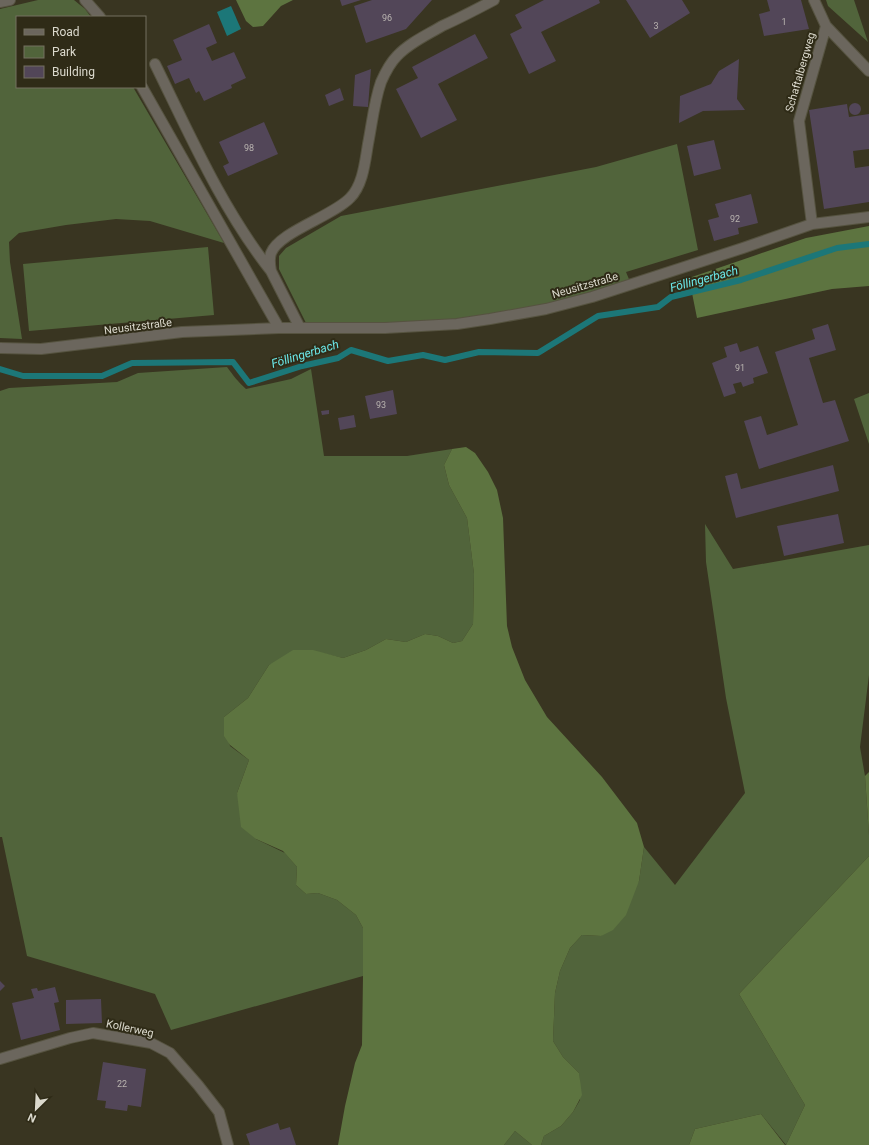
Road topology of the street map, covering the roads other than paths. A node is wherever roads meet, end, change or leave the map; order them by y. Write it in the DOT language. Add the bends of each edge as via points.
graph roads {
  1 [pos="10,0"];
  2 [pos="84,0"];
  3 [pos="494,0"];
  4 [pos="814,0"];
  5 [pos="0,2"];
  6 [pos="99,16"];
  7 [pos="826,26"];
  8 [pos="155,64"];
  9 [pos="869,71"];
  10 [pos="143,88"];
  11 [pos="869,217"];
  12 [pos="812,224"];
  13 [pos="271,271"];
  14 [pos="279,328"];
  15 [pos="300,328"];
  16 [pos="0,348"];
  17 [pos="0,1059"];
  18 [pos="228,1145"];
  1 -- 5 [label="street"];
  2 -- 6 [label="street"];
  3 -- 13 [label="street" via="429,34 396,56 381,82 363,169 356,190 345,203 288,236 275,247 271,254"];
  4 -- 7 [label="street, Schaftalbergweg"];
  7 -- 9 [label="street"];
  7 -- 12 [label="street, Schaftalbergweg" via="799,121"];
  8 -- 13 [label="street" via="207,171 253,249"];
  10 -- 14 [label="street"];
  11 -- 12 [label="street, Neusitzstraße"];
  12 -- 15 [label="street, Neusitzstraße" via="592,297 546,309 457,324 385,328"];
  13 -- 15 [label="street"];
  14 -- 15 [label="street, Neusitzstraße"];
  14 -- 16 [label="street, Neusitzstraße" via="182,332 42,349"];
  17 -- 18 [label="street, Kollerweg" via="93,1033 151,1043 170,1053 219,1112"];
}
